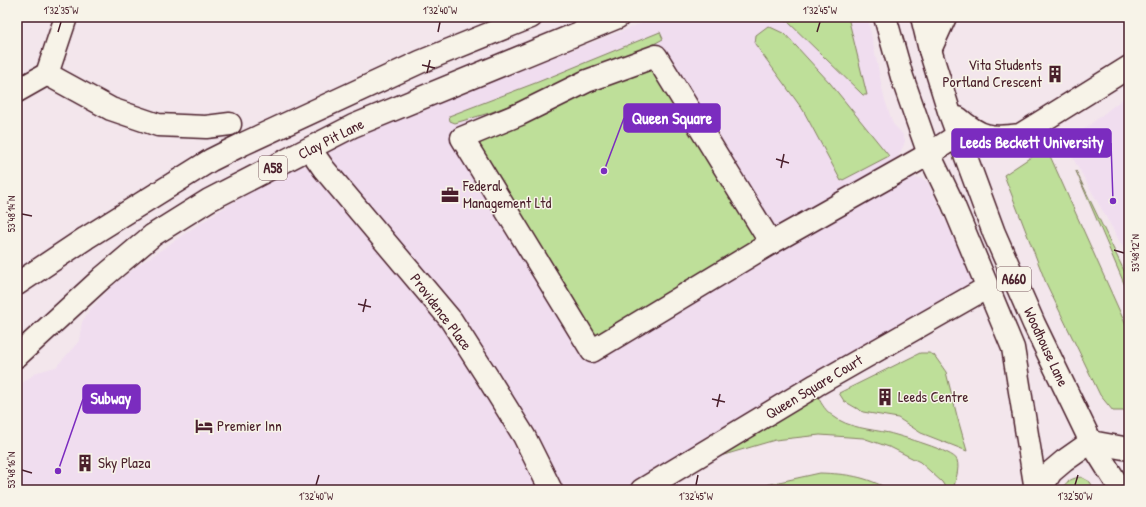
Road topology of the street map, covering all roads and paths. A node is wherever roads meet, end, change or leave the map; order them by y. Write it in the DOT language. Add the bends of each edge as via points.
graph roads {
  1 [pos="66,17"];
  2 [pos="531,17"];
  3 [pos="618,17"];
  4 [pos="885,17"];
  5 [pos="922,17"];
  6 [pos="945,17"];
  7 [pos="930,50"];
  8 [pos="1129,67"];
  9 [pos="47,74"];
  10 [pos="17,91"];
  11 [pos="230,124"];
  12 [pos="964,131"];
  13 [pos="310,149"];
  14 [pos="929,154"];
  15 [pos="771,243"];
  16 [pos="17,284"];
  17 [pos="988,287"];
  18 [pos="17,356"];
  19 [pos="1091,442"];
  20 [pos="1129,449"];
  21 [pos="551,490"];
  22 [pos="642,490"];
  23 [pos="1036,490"];
  24 [pos="1040,490"];
  25 [pos="1121,490"];
  1 -- 9 [label="main road"];
  2 -- 16 [label="main road, Clay Pit Lane / A58" via="420,62 211,160"];
  3 -- 13 [label="main road, Clay Pit Lane / A58" via="354,126"];
  4 -- 14 [label="main road, Woodhouse Lane / A660" via="902,77"];
  5 -- 7 [label="main road, Woodhouse Lane / A660"];
  6 -- 7 [label="main road"];
  7 -- 12 [label="main road, Woodhouse Lane / A660" via="949,111"];
  8 -- 12 [label="main road" via="1020,135 1000,138"];
  9 -- 10 [label="main road"];
  9 -- 11 [label="main road" via="111,109 158,125 206,127"];
  12 -- 14 [label="main road"];
  12 -- 19 [label="main road, Woodhouse Lane / A660" via="994,233 1034,324"];
  13 -- 18 [label="main road, Clay Pit Lane / A58" via="209,200 153,235"];
  13 -- 21 [label="main road, Providence Place" via="321,166 451,320 524,436"];
  14 -- 15 [label="main road"];
  14 -- 17 [label="main road, Woodhouse Lane / A660"];
  15 -- 15 [label="main road" via="592,351 462,138 520,114 587,81 656,56"];
  17 -- 22 [label="main road, Queen Square Court" via="816,385"];
  17 -- 23 [label="main road, Woodhouse Lane / A660" via="1013,348"];
  19 -- 20 [label="main road"];
  19 -- 24 [label="main road" via="1050,472"];
  19 -- 25 [label="main road, Woodhouse Lane / A660"];
}
